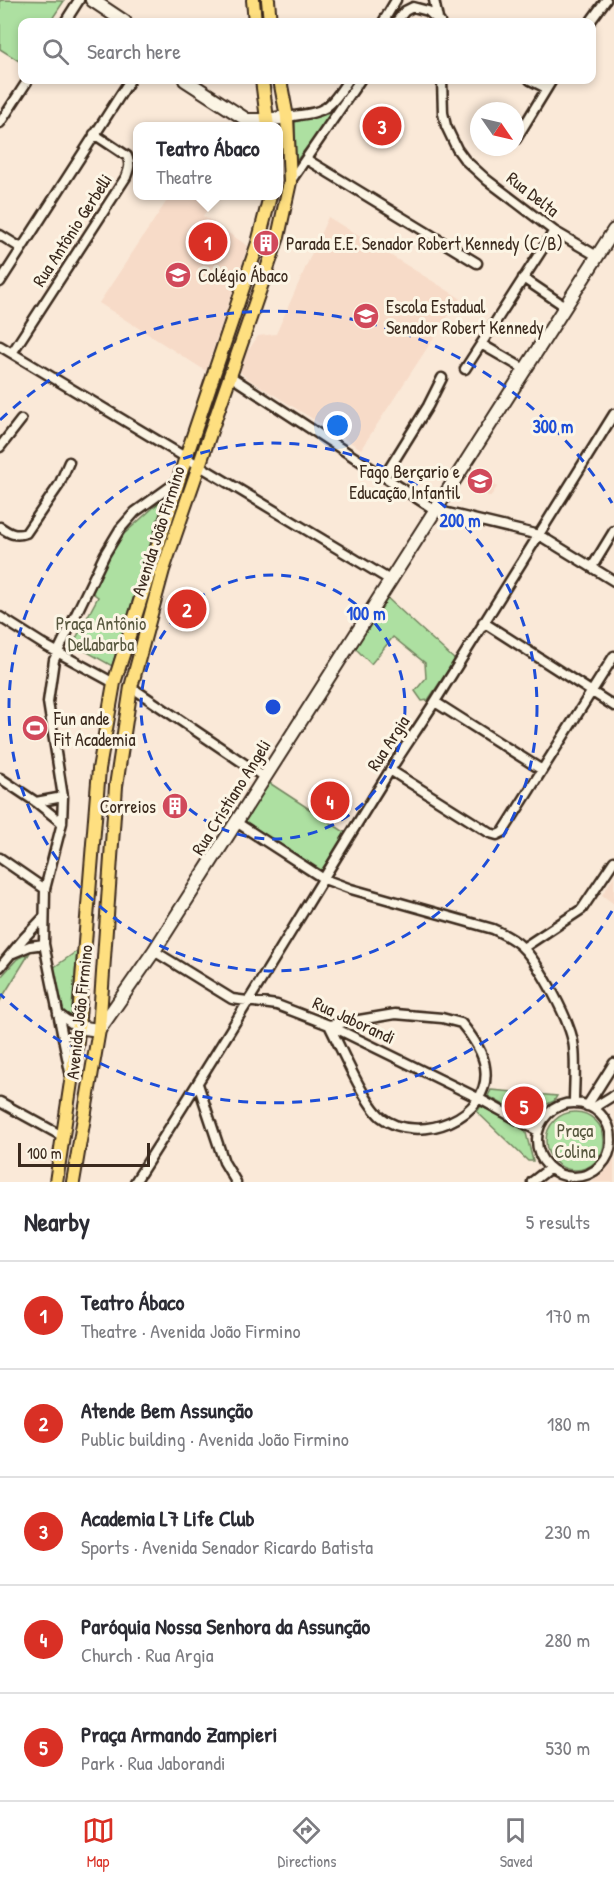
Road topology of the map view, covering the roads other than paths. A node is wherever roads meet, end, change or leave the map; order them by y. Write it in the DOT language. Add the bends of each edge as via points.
graph roads {
  1 [pos="79,0"];
  2 [pos="92,0"];
  3 [pos="253,0"];
  4 [pos="268,0"];
  5 [pos="396,0"];
  6 [pos="416,0"];
  7 [pos="434,0"];
  8 [pos="606,0"];
  9 [pos="408,8"];
  10 [pos="68,18"];
  11 [pos="119,18"];
  12 [pos="255,18"];
  13 [pos="270,18"];
  14 [pos="385,18"];
  15 [pos="399,18"];
  16 [pos="435,18"];
  17 [pos="438,18"];
  18 [pos="593,18"];
  19 [pos="25,84"];
  20 [pos="127,84"];
  21 [pos="191,84"];
  22 [pos="262,84"];
  23 [pos="281,84"];
  24 [pos="345,84"];
  25 [pos="357,84"];
  26 [pos="442,84"];
  27 [pos="538,84"];
  28 [pos="549,84"];
  29 [pos="546,88"];
  30 [pos="284,101"];
  31 [pos="310,113"];
  32 [pos="287,117"];
  33 [pos="248,122"];
  34 [pos="267,122"];
  35 [pos="270,122"];
  36 [pos="0,123"];
  37 [pos="524,125"];
  38 [pos="94,134"];
  39 [pos="306,159"];
  40 [pos="290,182"];
  41 [pos="269,200"];
  42 [pos="614,230"];
  43 [pos="554,231"];
  44 [pos="0,235"];
  45 [pos="21,248"];
  46 [pos="597,256"];
  47 [pos="477,263"];
  48 [pos="523,278"];
  49 [pos="0,282"];
  50 [pos="566,307"];
  51 [pos="481,344"];
  52 [pos="0,346"];
  53 [pos="12,353"];
  54 [pos="465,369"];
  55 [pos="526,370"];
  56 [pos="230,376"];
  57 [pos="442,378"];
  58 [pos="614,414"];
  59 [pos="21,420"];
  60 [pos="0,447"];
  61 [pos="186,457"];
  62 [pos="69,462"];
  63 [pos="199,465"];
  64 [pos="384,477"];
  65 [pos="179,481"];
  66 [pos="435,510"];
  67 [pos="0,526"];
  68 [pos="614,531"];
  69 [pos="540,535"];
  70 [pos="591,567"];
  71 [pos="390,580"];
  72 [pos="614,581"];
  73 [pos="0,617"];
  74 [pos="483,622"];
  75 [pos="57,652"];
  76 [pos="614,656"];
  77 [pos="114,683"];
  78 [pos="131,687"];
  79 [pos="592,692"];
  80 [pos="435,702"];
  81 [pos="614,706"];
  82 [pos="390,770"];
  83 [pos="542,770"];
  84 [pos="264,777"];
  85 [pos="0,778"];
  86 [pos="63,797"];
  87 [pos="36,802"];
  88 [pos="236,822"];
  89 [pos="62,823"];
  90 [pos="0,858"];
  91 [pos="614,861"];
  92 [pos="324,879"];
  93 [pos="45,889"];
  94 [pos="44,917"];
  95 [pos="44,944"];
  96 [pos="523,948"];
  97 [pos="154,951"];
  98 [pos="11,954"];
  99 [pos="0,968"];
  100 [pos="248,1002"];
  101 [pos="58,1014"];
  102 [pos="329,1025"];
  103 [pos="77,1027"];
  104 [pos="99,1030"];
  105 [pos="614,1063"];
  106 [pos="72,1078"];
  107 [pos="198,1084"];
  108 [pos="614,1095"];
  109 [pos="478,1098"];
  110 [pos="0,1102"];
  111 [pos="574,1103"];
  112 [pos="590,1107"];
  113 [pos="538,1131"];
  114 [pos="64,1137"];
  115 [pos="550,1168"];
  116 [pos="562,1179"];
  117 [pos="56,1182"];
  118 [pos="73,1182"];
  119 [pos="135,1182"];
  120 [pos="236,1182"];
  121 [pos="532,1182"];
  1 -- 10 [label="street"];
  2 -- 11 [label="street"];
  3 -- 12 [label="main road"];
  4 -- 13 [label="main road"];
  5 -- 14 [label="street"];
  6 -- 9 [label="street"];
  7 -- 17 [label="street"];
  8 -- 18 [label="street"];
  9 -- 15 [label="street"];
  9 -- 16 [label="street" via="423,8"];
  19 -- 36 [label="street"];
  20 -- 38 [label="street"];
  21 -- 33 [label="street"];
  22 -- 34 [label="main road"];
  23 -- 30 [label="main road, Avenida João Firmino"];
  24 -- 31 [label="street" via="329,107"];
  25 -- 39 [label="street"];
  26 -- 43 [label="street, Rua Delta" via="443,113 457,149 487,180"];
  27 -- 29 [label="street"];
  28 -- 29 [label="street"];
  29 -- 37 [label="street"];
  30 -- 31 [label="street"];
  30 -- 32 [label="main road, Avenida João Firmino"];
  31 -- 32 [label="street"];
  32 -- 35 [label="street"];
  32 -- 40 [label="main road, Avenida João Firmino"];
  38 -- 45 [label="street"];
  38 -- 53 [label="street, Rua Antônio Gerbelli" via="128,156 126,177"];
  39 -- 40 [label="street"];
  39 -- 47 [label="street"];
  40 -- 56 [label="main road, Avenida João Firmino" via="278,237"];
  41 -- 61 [label="main road, Avenida João Firmino"];
  42 -- 46 [label="street, Rua Cristiano Angeli"];
  43 -- 46 [label="street, Rua Delta"];
  43 -- 48 [label="street"];
  44 -- 45 [label="street"];
  45 -- 49 [label="street"];
  46 -- 50 [label="street, Rua Cristiano Angeli"];
  48 -- 50 [label="street"];
  48 -- 51 [label="street"];
  50 -- 55 [label="street, Rua Cristiano Angeli"];
  51 -- 54 [label="street"];
  51 -- 55 [label="street"];
  52 -- 53 [label="street"];
  53 -- 61 [label="street"];
  55 -- 66 [label="street, Rua Cristiano Angeli"];
  56 -- 63 [label="main road, Avenida João Firmino"];
  56 -- 64 [label="street"];
  57 -- 64 [label="street"];
  58 -- 69 [label="street, Rua Argia"];
  59 -- 60 [label="street"];
  61 -- 63 [label="street"];
  61 -- 65 [label="main road, Avenida João Firmino"];
  62 -- 67 [label="street" via="59,485 26,533 12,535"];
  63 -- 71 [label="street"];
  63 -- 78 [label="main road, Avenida João Firmino" via="160,579"];
  64 -- 66 [label="street"];
  65 -- 75 [label="street" via="135,512 120,530"];
  65 -- 77 [label="main road, Avenida João Firmino"];
  66 -- 69 [label="street"];
  66 -- 71 [label="street, Rua Cristiano Angeli"];
  68 -- 70 [label="street"];
  69 -- 70 [label="street"];
  69 -- 74 [label="street, Rua Argia"];
  70 -- 72 [label="street"];
  71 -- 84 [label="street, Rua Cristiano Angeli"];
  73 -- 75 [label="street"];
  74 -- 79 [label="street"];
  74 -- 80 [label="street, Rua Argia"];
  75 -- 77 [label="street"];
  75 -- 86 [label="street" via="48,702"];
  76 -- 79 [label="street"];
  77 -- 103 [label="main road, Avenida João Firmino" via="99,769"];
  78 -- 84 [label="street"];
  78 -- 104 [label="main road, Avenida João Firmino" via="116,786"];
  79 -- 81 [label="street"];
  79 -- 83 [label="street"];
  80 -- 82 [label="street, Rua Argia"];
  80 -- 83 [label="street"];
  82 -- 83 [label="street" via="497,835 508,826"];
  82 -- 92 [label="street, Rua Argia"];
  84 -- 88 [label="street, Rua Cristiano Angeli"];
  85 -- 87 [label="street"];
  86 -- 87 [label="street"];
  86 -- 89 [label="street"];
  87 -- 89 [label="street"];
  88 -- 92 [label="street"];
  88 -- 97 [label="street, Rua Cristiano Angeli"];
  89 -- 93 [label="street"];
  90 -- 93 [label="street"];
  91 -- 96 [label="street" via="582,909"];
  92 -- 96 [label="street" via="493,929"];
  92 -- 100 [label="street, Rua Argia"];
  93 -- 94 [label="street"];
  94 -- 95 [label="street"];
  94 -- 98 [label="street"];
  95 -- 98 [label="street"];
  95 -- 101 [label="street"];
  96 -- 111 [label="street" via="568,1024 574,1047"];
  97 -- 100 [label="street, Rua Jaborandi" via="226,996"];
  97 -- 104 [label="street, Rua Cristiano Angeli"];
  98 -- 99 [label="street"];
  100 -- 102 [label="street, Rua Jaborandi" via="277,1005"];
  100 -- 107 [label="street, Rua Argia"];
  101 -- 103 [label="street"];
  101 -- 106 [label="street"];
  102 -- 109 [label="street, Rua Jaborandi"];
  102 -- 109 [label="street" via="368,1101 391,1124 415,1128 447,1124 465,1114"];
  102 -- 109 [label="street" via="395,1014 461,1023 486,1069"];
  103 -- 104 [label="street"];
  103 -- 106 [label="main road, Avenida João Firmino"];
  104 -- 118 [label="main road, Avenida João Firmino"];
  105 -- 112 [label="street"];
  106 -- 114 [label="main road, Avenida João Firmino"];
  107 -- 119 [label="street, Rua Argia"];
  107 -- 120 [label="street" via="224,1162"];
  108 -- 112 [label="street"];
  109 -- 113 [label="street, Rua Jaborandi"];
  110 -- 114 [label="street"];
  111 -- 112 [label="street"];
  111 -- 113 [label="street" via="555,1108"];
  112 -- 116 [label="street" via="606,1122 611,1141 609,1151 591,1173"];
  113 -- 115 [label="street" via="538,1148"];
  114 -- 117 [label="main road, Avenida João Firmino"];
  115 -- 116 [label="street"];
  115 -- 121 [label="street"];
}
